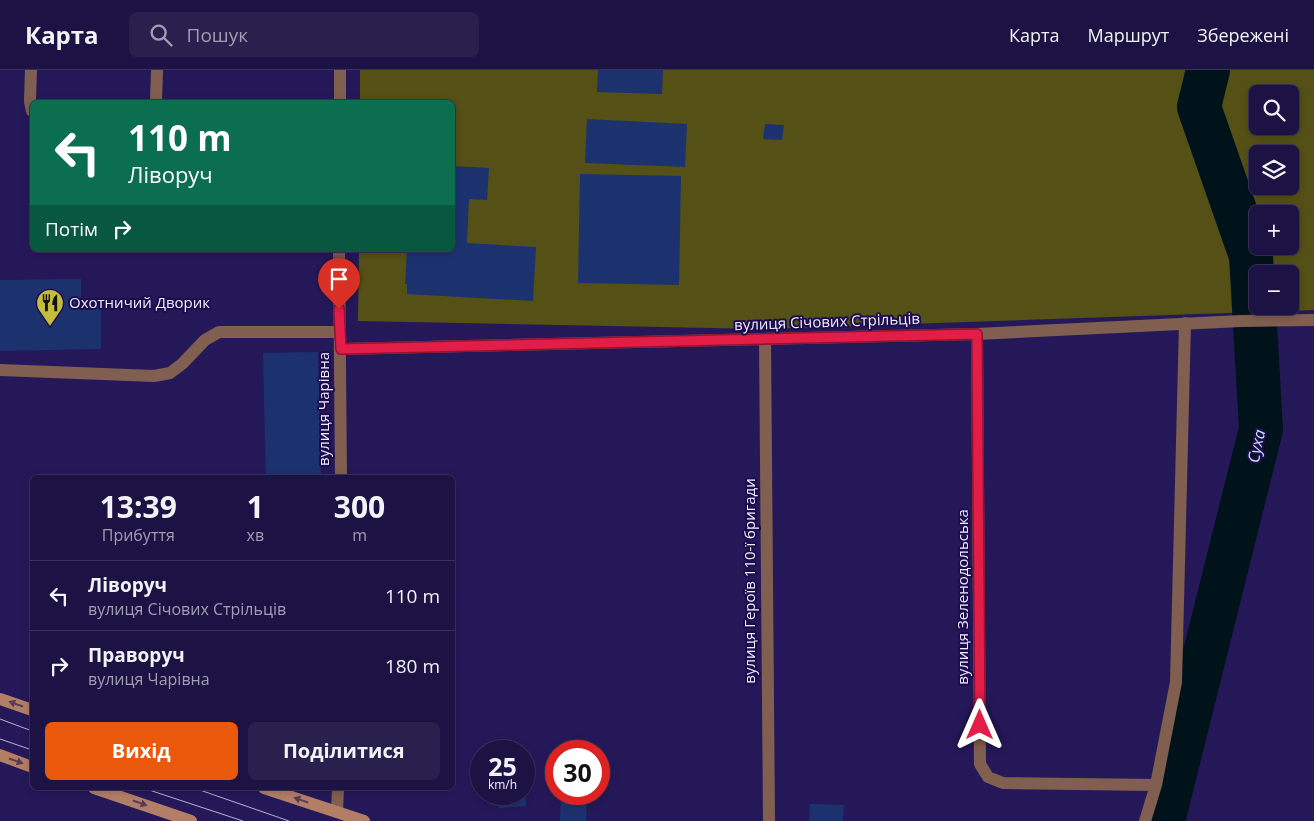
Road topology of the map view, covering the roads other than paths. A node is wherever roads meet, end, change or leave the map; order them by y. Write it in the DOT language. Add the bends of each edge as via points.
graph roads {
  1 [pos="31,70"];
  2 [pos="157,70"];
  3 [pos="340,70"];
  4 [pos="30,100"];
  5 [pos="156,100"];
  6 [pos="340,100"];
  7 [pos="340,252"];
  8 [pos="1314,320"];
  9 [pos="1185,324"];
  10 [pos="340,332"];
  11 [pos="977,334"];
  12 [pos="765,340"];
  13 [pos="341,349"];
  14 [pos="0,370"];
  15 [pos="341,475"];
  16 [pos="0,699"];
  17 [pos="30,709"];
  18 [pos="0,755"];
  19 [pos="30,766"];
  20 [pos="1156,785"];
  21 [pos="100,790"];
  22 [pos="270,790"];
  23 [pos="338,790"];
  24 [pos="337,812"];
  25 [pos="191,821"];
  26 [pos="364,821"];
  27 [pos="768,821"];
  28 [pos="1145,821"];
  1 -- 4 [label="street"];
  2 -- 5 [label="street"];
  3 -- 6 [label="street"];
  7 -- 10 [label="street, вулиця Чарівна"];
  8 -- 9 [label="street, вулиця Січових Стрільців"];
  9 -- 11 [label="street, вулиця Січових Стрільців"];
  9 -- 20 [label="street" via="1176,682"];
  10 -- 13 [label="street, вулиця Чарівна"];
  10 -- 14 [label="street" via="219,332 205,340 170,373 154,376"];
  11 -- 12 [label="street, вулиця Січових Стрільців"];
  11 -- 20 [label="street, вулиця Зеленодольська" via="980,764 988,777 1003,783"];
  12 -- 13 [label="street, вулиця Січових Стрільців"];
  12 -- 27 [label="street, вулиця Героїв 110-ї бригади"];
  13 -- 15 [label="street, вулиця Чарівна"];
  17 -- 16 [label="main road, one-way"];
  18 -- 19 [label="main road, one-way"];
  20 -- 28 [label="street"];
  21 -- 25 [label="main road, one-way"];
  24 -- 22 [label="main road, one-way"];
  23 -- 24 [label="street"];
  24 -- 26 [label="main road"];
}
